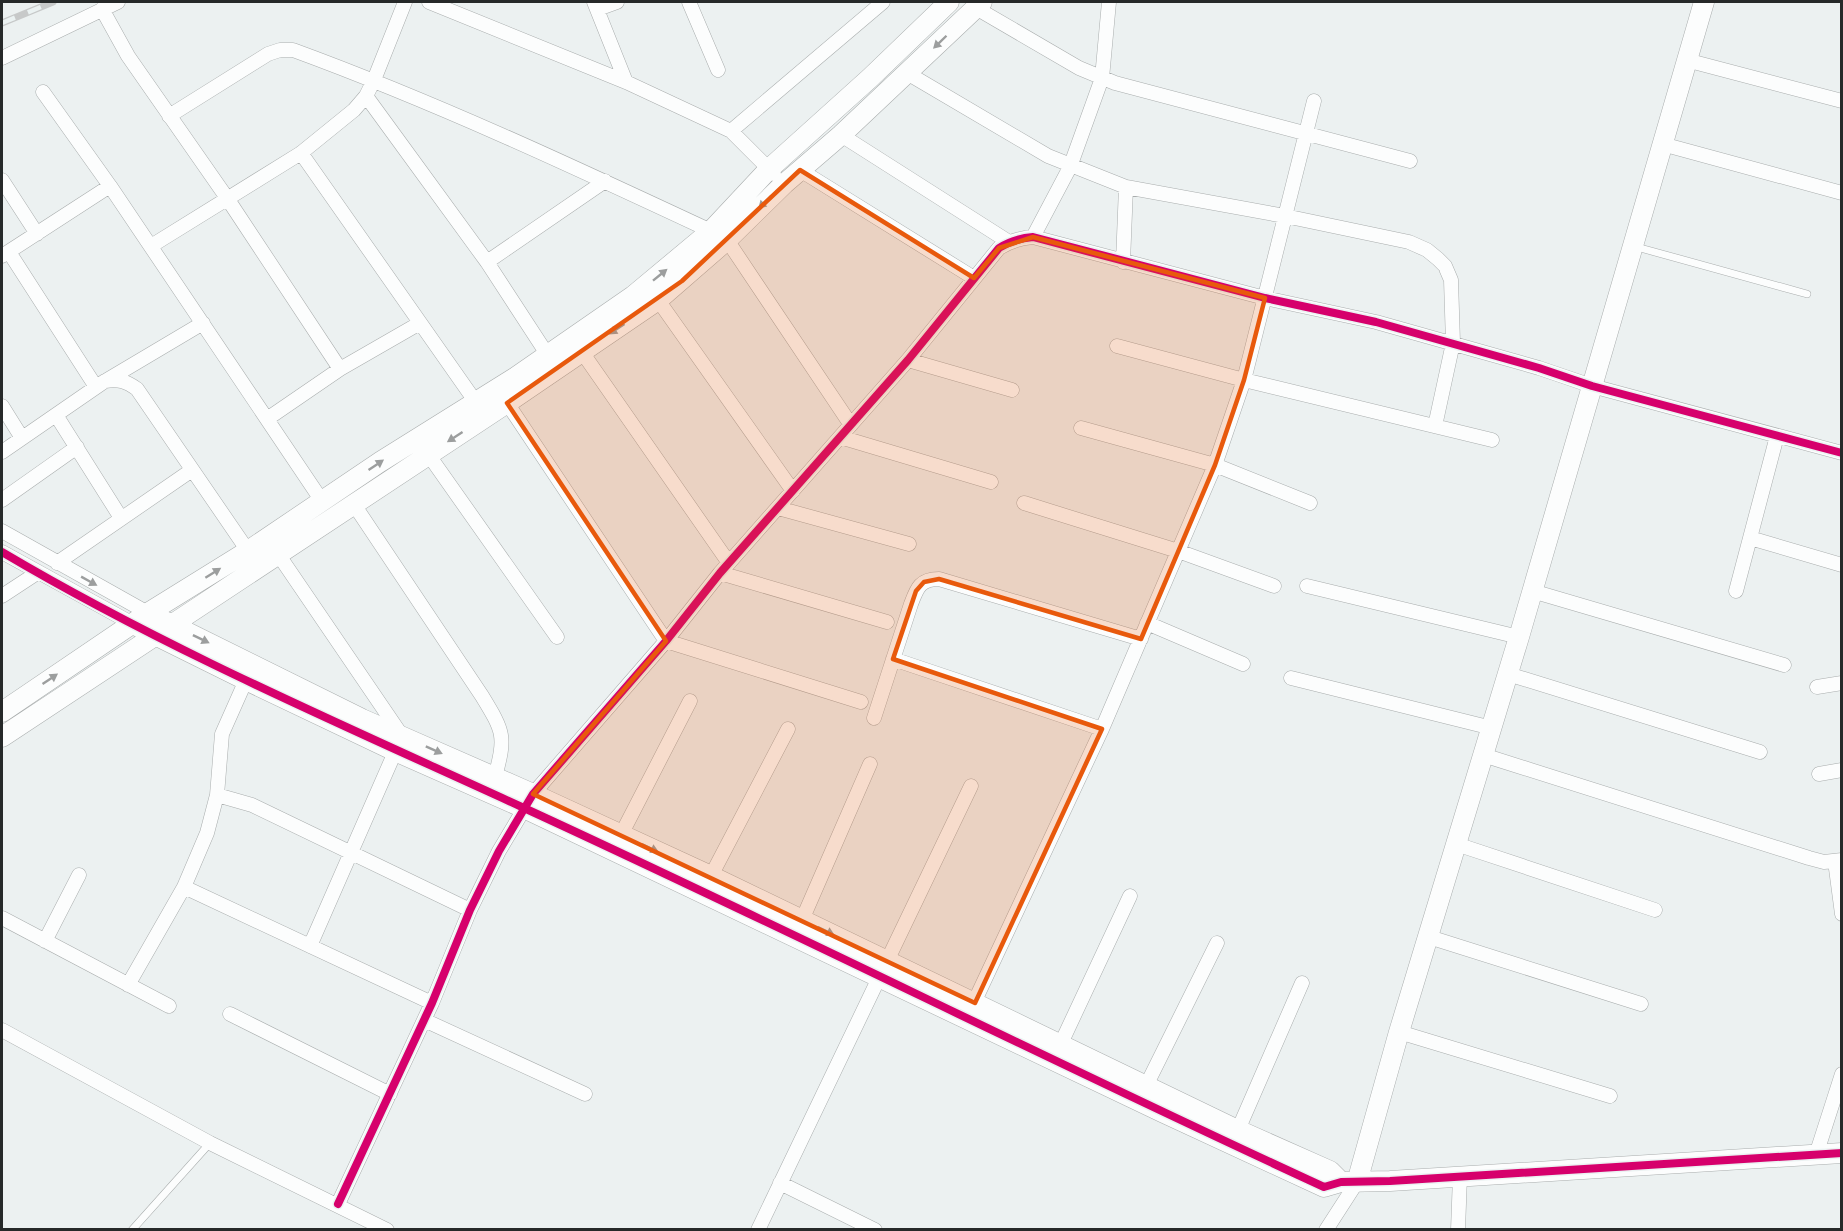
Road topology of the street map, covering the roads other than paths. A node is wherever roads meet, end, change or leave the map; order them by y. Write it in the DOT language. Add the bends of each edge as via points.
graph roads {
  1 [pos="118,2"];
  2 [pos="405,2"];
  3 [pos="429,2"];
  4 [pos="617,2"];
  5 [pos="689,2"];
  6 [pos="883,2"];
  7 [pos="949,2"];
  8 [pos="1109,2"];
  9 [pos="1704,2"];
  10 [pos="979,4"];
  11 [pos="596,5"];
  12 [pos="102,9"];
  13 [pos="2,58"];
  14 [pos="1686,60"];
  15 [pos="718,70"];
  16 [pos="907,73"];
  17 [pos="1102,78"];
  18 [pos="374,80"];
  19 [pos="626,82"];
  20 [pos="43,92"];
  21 [pos="366,96"];
  22 [pos="1314,101"];
  23 [pos="1842,101"];
  24 [pos="169,116"];
  25 [pos="731,131"];
  26 [pos="1305,134"];
  27 [pos="840,135"];
  28 [pos="1662,144"];
  29 [pos="301,153"];
  30 [pos="1410,161"];
  31 [pos="1071,167"];
  32 [pos="769,169"];
  33 [pos="800,170"];
  34 [pos="2,180"];
  35 [pos="605,181"];
  36 [pos="784,184"];
  37 [pos="110,186"];
  38 [pos="1126,187"];
  39 [pos="1842,193"];
  40 [pos="227,198"];
  41 [pos="1285,216"];
  42 [pos="36,234"];
  43 [pos="719,236"];
  44 [pos="1033,237"];
  45 [pos="1009,242"];
  46 [pos="151,246"];
  47 [pos="1633,246"];
  48 [pos="5,254"];
  49 [pos="487,262"];
  50 [pos="1123,262"];
  51 [pos="974,278"];
  52 [pos="1807,294"];
  53 [pos="1265,298"];
  54 [pos="658,300"];
  55 [pos="203,323"];
  56 [pos="420,323"];
  57 [pos="1453,343"];
  58 [pos="1117,346"];
  59 [pos="582,352"];
  60 [pos="548,354"];
  61 [pos="908,360"];
  62 [pos="340,369"];
  63 [pos="1244,380"];
  64 [pos="101,384"];
  65 [pos="1592,386"];
  66 [pos="1012,390"];
  67 [pos="476,401"];
  68 [pos="507,403"];
  69 [pos="2,406"];
  70 [pos="57,415"];
  71 [pos="267,419"];
  72 [pos="850,424"];
  73 [pos="1435,426"];
  74 [pos="1081,428"];
  75 [pos="1777,436"];
  76 [pos="840,437"];
  77 [pos="22,438"];
  78 [pos="1492,440"];
  79 [pos="76,447"];
  80 [pos="2,452"];
  81 [pos="1842,453"];
  82 [pos="428,454"];
  83 [pos="1215,465"];
  84 [pos="192,470"];
  85 [pos="991,482"];
  86 [pos="793,491"];
  87 [pos="2,500"];
  88 [pos="322,501"];
  89 [pos="353,503"];
  90 [pos="1024,503"];
  91 [pos="1310,503"];
  92 [pos="778,508"];
  93 [pos="121,518"];
  94 [pos="2,531"];
  95 [pos="1750,538"];
  96 [pos="909,544"];
  97 [pos="248,551"];
  98 [pos="1178,551"];
  99 [pos="2,552"];
  100 [pos="278,554"];
  101 [pos="57,563"];
  102 [pos="1842,565"];
  103 [pos="725,568"];
  104 [pos="37,573"];
  105 [pos="1274,586"];
  106 [pos="1307,586"];
  107 [pos="1532,591"];
  108 [pos="1736,591"];
  109 [pos="2,596"];
  110 [pos="141,619"];
  111 [pos="887,622"];
  112 [pos="1147,623"];
  113 [pos="164,630"];
  114 [pos="557,637"];
  115 [pos="1519,637"];
  116 [pos="1141,639"];
  117 [pos="666,641"];
  118 [pos="893,659"];
  119 [pos="1243,664"];
  120 [pos="1784,665"];
  121 [pos="1508,674"];
  122 [pos="1291,678"];
  123 [pos="246,680"];
  124 [pos="1842,683"];
  125 [pos="1817,687"];
  126 [pos="690,701"];
  127 [pos="861,702"];
  128 [pos="2,712"];
  129 [pos="874,718"];
  130 [pos="1492,728"];
  131 [pos="788,729"];
  132 [pos="1102,729"];
  133 [pos="2,737"];
  134 [pos="398,743"];
  135 [pos="1760,752"];
  136 [pos="1483,755"];
  137 [pos="870,764"];
  138 [pos="1842,770"];
  139 [pos="1819,774"];
  140 [pos="495,777"];
  141 [pos="971,786"];
  142 [pos="217,795"];
  143 [pos="529,801"];
  144 [pos="621,835"];
  145 [pos="1456,844"];
  146 [pos="351,852"];
  147 [pos="1838,861"];
  148 [pos="79,875"];
  149 [pos="711,876"];
  150 [pos="184,887"];
  151 [pos="1130,896"];
  152 [pos="470,910"];
  153 [pos="1655,910"];
  154 [pos="1842,914"];
  155 [pos="2,918"];
  156 [pos="799,928"];
  157 [pos="1429,938"];
  158 [pos="45,941"];
  159 [pos="1217,943"];
  160 [pos="309,946"];
  161 [pos="883,969"];
  162 [pos="1302,983"];
  163 [pos="128,985"];
  164 [pos="432,1003"];
  165 [pos="1641,1004"];
  166 [pos="169,1006"];
  167 [pos="970,1010"];
  168 [pos="230,1014"];
  169 [pos="424,1020"];
  170 [pos="2,1030"];
  171 [pos="1399,1032"];
  172 [pos="1057,1052"];
  173 [pos="1842,1074"];
  174 [pos="1146,1086"];
  175 [pos="390,1094"];
  176 [pos="585,1094"];
  177 [pos="1610,1096"];
  178 [pos="1238,1130"];
  179 [pos="210,1143"];
  180 [pos="1842,1153"];
  181 [pos="1816,1155"];
  182 [pos="1460,1176"];
  183 [pos="1349,1182"];
  184 [pos="780,1183"];
  185 [pos="338,1204"];
  186 [pos="132,1230"];
  187 [pos="387,1230"];
  188 [pos="758,1230"];
  189 [pos="875,1230"];
  190 [pos="1326,1230"];
  191 [pos="1458,1230"];
  1 -- 12 [label="street"];
  2 -- 18 [label="street"];
  3 -- 19 [label="street"];
  4 -- 11 [label="street"];
  5 -- 15 [label="street"];
  6 -- 25 [label="street"];
  7 -- 32 [label="street"];
  8 -- 17 [label="street"];
  9 -- 14 [label="street"];
  10 -- 16 [label="street, one-way"];
  10 -- 17 [label="street" via="1078,68"];
  11 -- 19 [label="street"];
  12 -- 13 [label="street"];
  12 -- 24 [label="street"];
  14 -- 23 [label="street"];
  14 -- 28 [label="street"];
  16 -- 27 [label="street"];
  16 -- 31 [label="street"];
  17 -- 26 [label="street"];
  17 -- 31 [label="street"];
  18 -- 21 [label="street"];
  18 -- 24 [label="street" via="293,50 280,50"];
  18 -- 35 [label="street"];
  19 -- 25 [label="street"];
  20 -- 37 [label="street"];
  21 -- 29 [label="street"];
  21 -- 49 [label="street"];
  22 -- 26 [label="street"];
  24 -- 40 [label="street"];
  25 -- 32 [label="street"];
  26 -- 30 [label="street"];
  26 -- 41 [label="street"];
  27 -- 33 [label="street"];
  27 -- 45 [label="street"];
  28 -- 39 [label="street"];
  28 -- 47 [label="street"];
  29 -- 40 [label="street"];
  29 -- 56 [label="street"];
  31 -- 38 [label="street"];
  31 -- 44 [label="street"];
  32 -- 36 [label="street"];
  32 -- 43 [label="street"];
  33 -- 36 [label="street"];
  33 -- 51 [label="street"];
  34 -- 42 [label="street"];
  35 -- 43 [label="street"];
  35 -- 49 [label="street"];
  36 -- 43 [label="street, one-way"];
  37 -- 42 [label="street"];
  37 -- 46 [label="street"];
  38 -- 41 [label="street"];
  38 -- 50 [label="street"];
  40 -- 46 [label="street"];
  40 -- 62 [label="street"];
  41 -- 53 [label="street"];
  41 -- 57 [label="street" via="1409,242 1432,254 1445,266 1451,280"];
  42 -- 48 [label="street"];
  43 -- 54 [label="street"];
  60 -- 43 [label="street, one-way"];
  43 -- 72 [label="street"];
  44 -- 45 [label="street"];
  44 -- 50 [label="street"];
  45 -- 51 [label="street"];
  46 -- 55 [label="street"];
  47 -- 52 [label="lane"];
  47 -- 65 [label="street"];
  48 -- 64 [label="street"];
  49 -- 60 [label="street"];
  50 -- 53 [label="street"];
  51 -- 61 [label="street"];
  53 -- 57 [label="street"];
  53 -- 63 [label="street"];
  54 -- 59 [label="street, one-way"];
  54 -- 86 [label="street"];
  55 -- 64 [label="street"];
  55 -- 71 [label="street"];
  56 -- 62 [label="street"];
  56 -- 67 [label="street"];
  57 -- 65 [label="street"];
  57 -- 73 [label="street"];
  58 -- 63 [label="street"];
  59 -- 68 [label="street"];
  59 -- 103 [label="street"];
  60 -- 67 [label="street"];
  61 -- 66 [label="street"];
  61 -- 72 [label="street"];
  62 -- 71 [label="street"];
  63 -- 73 [label="street"];
  63 -- 83 [label="street"];
  64 -- 70 [label="street"];
  64 -- 84 [label="street" via="116,380 137,389"];
  65 -- 75 [label="street"];
  65 -- 107 [label="street"];
  88 -- 67 [label="street, one-way"];
  68 -- 82 [label="street, one-way"];
  68 -- 117 [label="street"];
  69 -- 77 [label="street"];
  70 -- 77 [label="street"];
  70 -- 79 [label="street"];
  71 -- 88 [label="street"];
  72 -- 76 [label="street"];
  73 -- 78 [label="street"];
  74 -- 83 [label="street"];
  75 -- 81 [label="street"];
  75 -- 95 [label="street"];
  76 -- 85 [label="street"];
  76 -- 86 [label="street"];
  77 -- 80 [label="street"];
  79 -- 87 [label="street"];
  79 -- 93 [label="street"];
  82 -- 89 [label="street"];
  82 -- 114 [label="street"];
  83 -- 91 [label="street"];
  83 -- 98 [label="street"];
  84 -- 93 [label="street"];
  84 -- 97 [label="street"];
  86 -- 92 [label="street"];
  88 -- 97 [label="street"];
  89 -- 100 [label="street"];
  89 -- 140 [label="street" via="500,726 502,752"];
  90 -- 98 [label="street"];
  92 -- 96 [label="street"];
  92 -- 103 [label="street"];
  93 -- 101 [label="street"];
  94 -- 101 [label="street"];
  95 -- 102 [label="street"];
  95 -- 108 [label="street"];
  110 -- 97 [label="street, one-way"];
  98 -- 105 [label="street"];
  98 -- 112 [label="street"];
  99 -- 104 [label="street"];
  100 -- 113 [label="street"];
  100 -- 134 [label="street"];
  101 -- 110 [label="street, one-way"];
  103 -- 111 [label="street"];
  103 -- 117 [label="street"];
  104 -- 109 [label="street"];
  104 -- 110 [label="street"];
  106 -- 115 [label="street"];
  107 -- 115 [label="street"];
  107 -- 120 [label="street"];
  110 -- 113 [label="street"];
  128 -- 110 [label="street, one-way"];
  112 -- 116 [label="street"];
  112 -- 119 [label="street"];
  113 -- 123 [label="street"];
  113 -- 133 [label="street"];
  113 -- 134 [label="street, one-way" via="351,714"];
  115 -- 121 [label="street"];
  116 -- 118 [label="street" via="930,579 916,591"];
  116 -- 132 [label="street"];
  117 -- 127 [label="street"];
  117 -- 143 [label="street"];
  118 -- 129 [label="street"];
  118 -- 132 [label="street"];
  121 -- 130 [label="street"];
  121 -- 135 [label="street"];
  122 -- 130 [label="street"];
  123 -- 134 [label="street"];
  123 -- 142 [label="street" via="222,734"];
  124 -- 125 [label="street"];
  126 -- 144 [label="street"];
  130 -- 136 [label="street"];
  131 -- 149 [label="street"];
  132 -- 167 [label="street"];
  134 -- 140 [label="street, one-way"];
  134 -- 143 [label="street"];
  134 -- 146 [label="street"];
  136 -- 145 [label="street"];
  136 -- 147 [label="street" via="1809,858"];
  137 -- 156 [label="street"];
  138 -- 139 [label="street"];
  140 -- 143 [label="street"];
  141 -- 161 [label="street"];
  142 -- 146 [label="street" via="252,805"];
  142 -- 150 [label="street" via="207,833"];
  143 -- 144 [label="street"];
  143 -- 152 [label="street"];
  143 -- 156 [label="street"];
  144 -- 149 [label="street, one-way"];
  145 -- 153 [label="street"];
  145 -- 157 [label="street"];
  146 -- 152 [label="street"];
  146 -- 160 [label="street"];
  147 -- 154 [label="street"];
  148 -- 158 [label="street"];
  149 -- 156 [label="street"];
  150 -- 160 [label="street"];
  150 -- 163 [label="street"];
  151 -- 172 [label="street"];
  152 -- 164 [label="street"];
  155 -- 158 [label="street"];
  156 -- 161 [label="street"];
  157 -- 165 [label="street"];
  157 -- 171 [label="street"];
  158 -- 163 [label="street"];
  159 -- 174 [label="street"];
  160 -- 164 [label="street"];
  161 -- 167 [label="street"];
  161 -- 184 [label="street"];
  162 -- 178 [label="street"];
  163 -- 166 [label="street"];
  164 -- 169 [label="street"];
  167 -- 172 [label="street"];
  168 -- 175 [label="street"];
  169 -- 175 [label="street"];
  169 -- 176 [label="street"];
  170 -- 179 [label="street"];
  171 -- 177 [label="street"];
  171 -- 183 [label="street"];
  172 -- 174 [label="street"];
  172 -- 183 [label="street" via="1324,1187"];
  173 -- 181 [label="street"];
  174 -- 178 [label="street"];
  175 -- 185 [label="street"];
  178 -- 183 [label="street"];
  179 -- 185 [label="street"];
  179 -- 186 [label="lane"];
  180 -- 181 [label="street"];
  181 -- 182 [label="street"];
  182 -- 183 [label="street"];
  182 -- 191 [label="street"];
  183 -- 190 [label="street"];
  184 -- 188 [label="street"];
  184 -- 189 [label="street"];
  185 -- 187 [label="street"];
}
